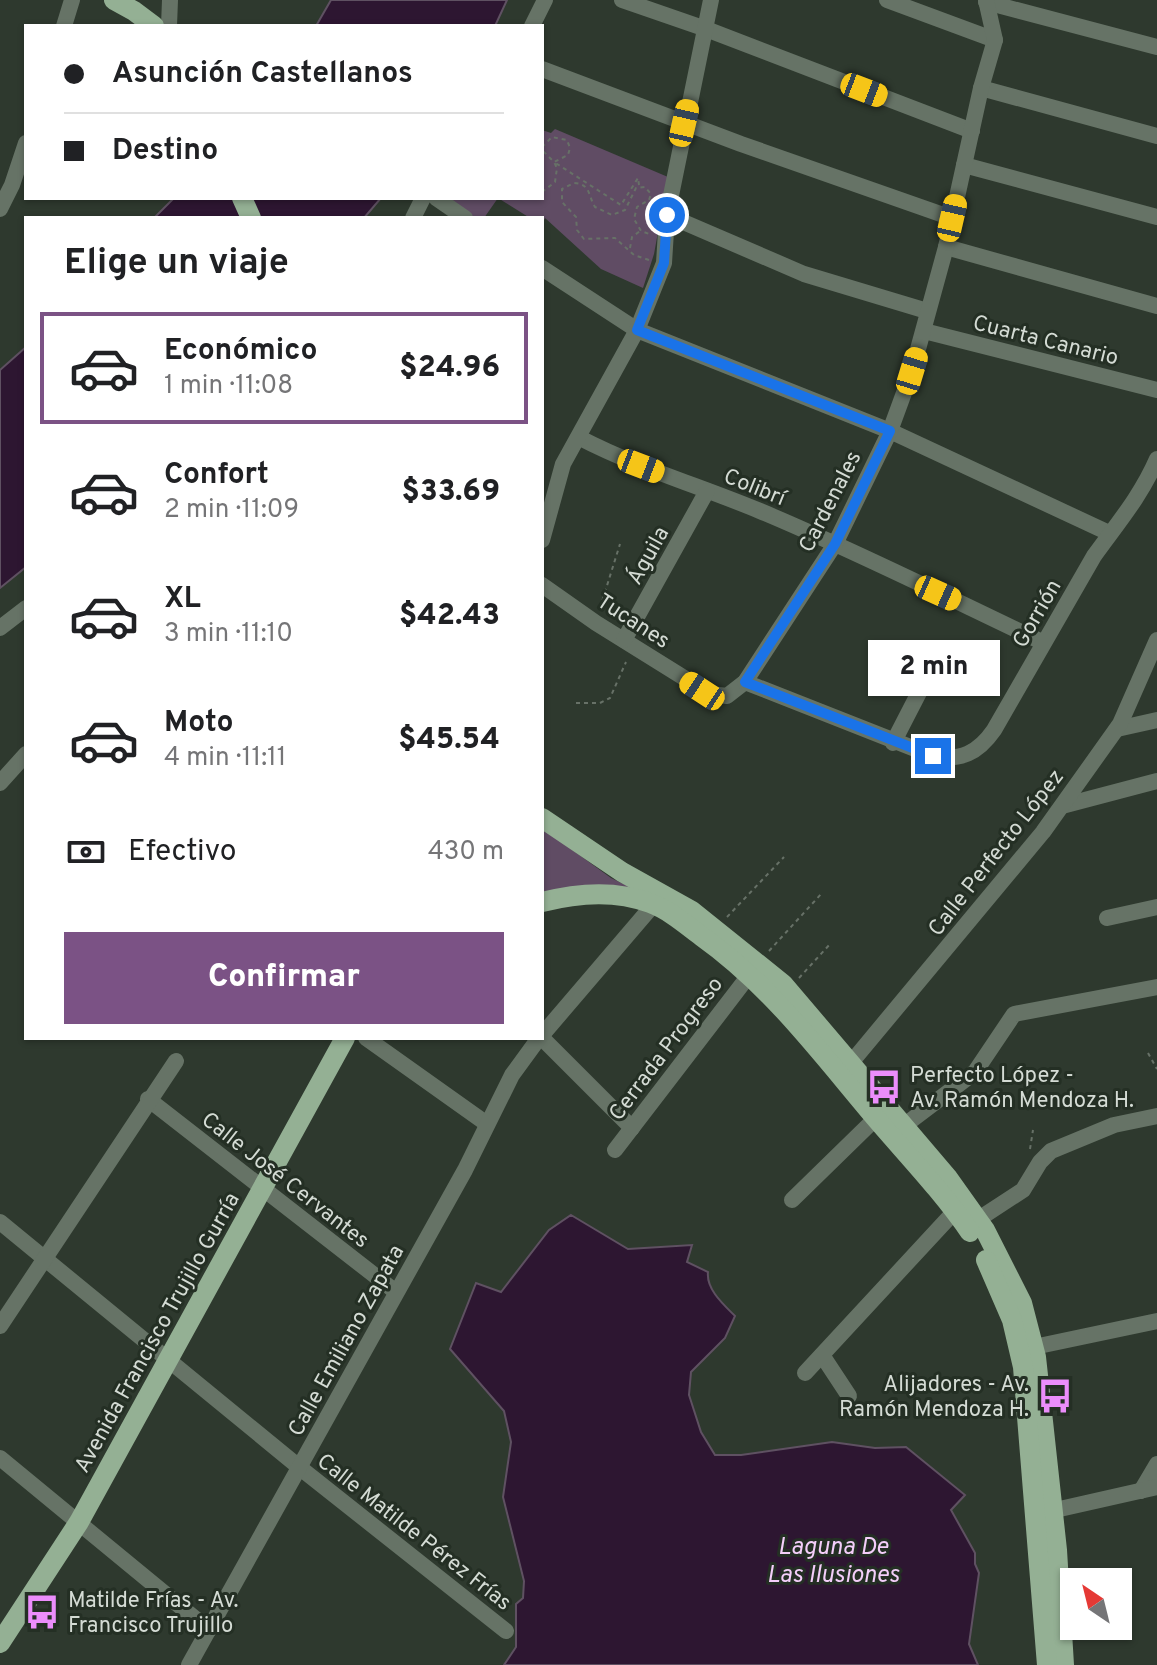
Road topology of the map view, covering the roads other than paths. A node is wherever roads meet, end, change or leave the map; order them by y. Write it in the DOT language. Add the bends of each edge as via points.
graph roads {
  1 [pos="72,0"];
  2 [pos="114,0"];
  3 [pos="146,0"];
  4 [pos="170,0"];
  5 [pos="545,0"];
  6 [pos="622,0"];
  7 [pos="711,0"];
  8 [pos="887,0"];
  9 [pos="986,1"];
  10 [pos="65,24"];
  11 [pos="153,24"];
  12 [pos="155,24"];
  13 [pos="169,24"];
  14 [pos="533,24"];
  15 [pos="706,29"];
  16 [pos="995,40"];
  17 [pos="1157,47"];
  18 [pos="544,70"];
  19 [pos="981,88"];
  20 [pos="684,123"];
  21 [pos="972,131"];
  22 [pos="1157,136"];
  23 [pos="24,149"];
  24 [pos="964,165"];
  25 [pos="439,200"];
  26 [pos="0,209"];
  27 [pos="667,215"];
  28 [pos="462,216"];
  29 [pos="1157,217"];
  30 [pos="952,218"];
  31 [pos="946,247"];
  32 [pos="544,269"];
  33 [pos="1157,306"];
  34 [pos="927,311"];
  35 [pos="637,330"];
  36 [pos="924,331"];
  37 [pos="1157,390"];
  38 [pos="890,431"];
  39 [pos="580,438"];
  40 [pos="1155,470"];
  41 [pos="707,491"];
  42 [pos="544,532"];
  43 [pos="1109,533"];
  44 [pos="835,544"];
  45 [pos="544,586"];
  46 [pos="24,610"];
  47 [pos="0,628"];
  48 [pos="1157,640"];
  49 [pos="1042,642"];
  50 [pos="629,643"];
  51 [pos="905,665"];
  52 [pos="745,682"];
  53 [pos="1157,720"];
  54 [pos="1117,729"];
  55 [pos="893,743"];
  56 [pos="24,756"];
  57 [pos="1157,781"];
  58 [pos="0,783"];
  59 [pos="1062,806"];
  60 [pos="544,819"];
  61 [pos="622,872"];
  62 [pos="610,895"];
  63 [pos="544,902"];
  64 [pos="654,904"];
  65 [pos="1157,907"];
  66 [pos="1107,918"];
  67 [pos="754,968"];
  68 [pos="1157,987"];
  69 [pos="544,1033"];
  70 [pos="344,1040"];
  71 [pos="369,1040"];
  72 [pos="539,1040"];
  73 [pos="544,1040"];
  74 [pos="176,1061"];
  75 [pos="845,1069"];
  76 [pos="148,1099"];
  77 [pos="1157,1116"];
  78 [pos="876,1118"];
  79 [pos="487,1124"];
  80 [pos="632,1128"];
  81 [pos="898,1130"];
  82 [pos="615,1150"];
  83 [pos="261,1189"];
  84 [pos="792,1200"];
  85 [pos="967,1219"];
  86 [pos="0,1222"];
  87 [pos="45,1257"];
  88 [pos="396,1292"];
  89 [pos="1157,1321"];
  90 [pos="0,1326"];
  91 [pos="1034,1347"];
  92 [pos="822,1355"];
  93 [pos="169,1358"];
  94 [pos="805,1373"];
  95 [pos="849,1396"];
  96 [pos="0,1458"];
  97 [pos="1157,1464"];
  98 [pos="299,1467"];
  99 [pos="1149,1489"];
  100 [pos="1044,1512"];
  101 [pos="79,1522"];
  102 [pos="209,1630"];
  103 [pos="506,1631"];
  104 [pos="0,1643"];
  105 [pos="189,1665"];
  106 [pos="1047,1665"];
  107 [pos="1064,1665"];
  1 -- 10 [label="street"];
  2 -- 11 [label="main road"];
  3 -- 12 [label="main road"];
  4 -- 13 [label="street"];
  5 -- 14 [label="street"];
  6 -- 15 [label="street"];
  7 -- 15 [label="street"];
  8 -- 16 [label="street"];
  9 -- 16 [label="street, Cardenales"];
  9 -- 17 [label="street"];
  15 -- 20 [label="street"];
  15 -- 21 [label="street"];
  16 -- 19 [label="street, Cardenales"];
  18 -- 20 [label="street"];
  19 -- 21 [label="street, Cardenales"];
  19 -- 22 [label="street"];
  20 -- 27 [label="street"];
  20 -- 30 [label="street"];
  21 -- 24 [label="street, Cardenales"];
  23 -- 26 [label="street"];
  24 -- 29 [label="street"];
  24 -- 30 [label="street, Cardenales"];
  25 -- 28 [label="street"];
  27 -- 34 [label="street" via="804,274"];
  27 -- 35 [label="street" via="664,263"];
  30 -- 31 [label="street, Cardenales"];
  31 -- 33 [label="street"];
  31 -- 34 [label="street, Cardenales"];
  32 -- 35 [label="street"];
  34 -- 36 [label="street, Cardenales"];
  35 -- 38 [label="street"];
  35 -- 39 [label="street"];
  36 -- 37 [label="street, Cuarta Canario"];
  36 -- 38 [label="street, Cardenales"];
  38 -- 43 [label="street"];
  38 -- 44 [label="street, Cardenales"];
  39 -- 41 [label="street, Colibrí"];
  39 -- 42 [label="street" via="559,473"];
  40 -- 43 [label="street, Gorrión" via="1128,514"];
  41 -- 44 [label="street, Colibrí"];
  41 -- 50 [label="street, Águila"];
  43 -- 49 [label="street, Gorrión"];
  44 -- 49 [label="street, Colibrí"];
  44 -- 52 [label="street, Cardenales"];
  45 -- 50 [label="street, Tucanes"];
  46 -- 47 [label="street"];
  48 -- 54 [label="street, Calle Perfecto López"];
  49 -- 55 [label="street, Gorrión" via="981,746 965,756 933,756"];
  50 -- 52 [label="street, Tucanes" via="714,696 727,696"];
  51 -- 55 [label="street" via="927,677"];
  52 -- 55 [label="street"];
  53 -- 54 [label="street"];
  54 -- 59 [label="street, Calle Perfecto López"];
  56 -- 58 [label="street"];
  57 -- 59 [label="street"];
  59 -- 75 [label="street, Calle Perfecto López"];
  60 -- 61 [label="main road"];
  61 -- 62 [label="main road" via="622,887"];
  61 -- 67 [label="main road" via="716,928"];
  62 -- 63 [label="main road"];
  62 -- 64 [label="main road"];
  64 -- 67 [label="main road"];
  64 -- 69 [label="street, Calle Emiliano Zapata"];
  65 -- 66 [label="street"];
  67 -- 75 [label="main road"];
  67 -- 75 [label="main road" via="788,990"];
  67 -- 80 [label="street, Cerrada Progreso"];
  68 -- 81 [label="street" via="1014,1014 975,1072"];
  70 -- 83 [label="main road, Avenida Francisco Trujillo Gurría"];
  71 -- 79 [label="street"];
  72 -- 79 [label="street, Calle Emiliano Zapata" via="512,1075"];
  73 -- 80 [label="street"];
  74 -- 76 [label="street"];
  75 -- 78 [label="main road"];
  75 -- 81 [label="main road"];
  76 -- 83 [label="street, Calle José Cervantes"];
  76 -- 87 [label="street"];
  77 -- 85 [label="street" via="1114,1125 1051,1151 1023,1190"];
  78 -- 81 [label="main road"];
  78 -- 84 [label="street"];
  79 -- 88 [label="street, Calle Emiliano Zapata"];
  80 -- 82 [label="street, Cerrada Progreso"];
  81 -- 85 [label="main road"];
  83 -- 88 [label="street, Calle José Cervantes"];
  83 -- 93 [label="main road, Avenida Francisco Trujillo Gurría"];
  85 -- 91 [label="main road" via="1012,1281"];
  85 -- 92 [label="street"];
  85 -- 100 [label="main road" via="1018,1343"];
  86 -- 87 [label="street, Calle Matilde Pérez Frías"];
  87 -- 90 [label="street"];
  87 -- 93 [label="street, Calle Matilde Pérez Frías"];
  88 -- 98 [label="street, Calle Emiliano Zapata"];
  89 -- 91 [label="street"];
  91 -- 100 [label="main road"];
  92 -- 94 [label="street"];
  92 -- 95 [label="street"];
  93 -- 98 [label="street, Calle Matilde Pérez Frías"];
  93 -- 101 [label="main road, Avenida Francisco Trujillo Gurría"];
  96 -- 101 [label="street"];
  97 -- 99 [label="street"];
  98 -- 102 [label="street, Calle Emiliano Zapata"];
  98 -- 103 [label="street, Calle Matilde Pérez Frías"];
  99 -- 100 [label="street"];
  100 -- 106 [label="main road"];
  100 -- 107 [label="main road"];
  101 -- 102 [label="street"];
  101 -- 104 [label="main road, Avenida Francisco Trujillo Gurría"];
  102 -- 105 [label="street, Calle Emiliano Zapata"];
}
